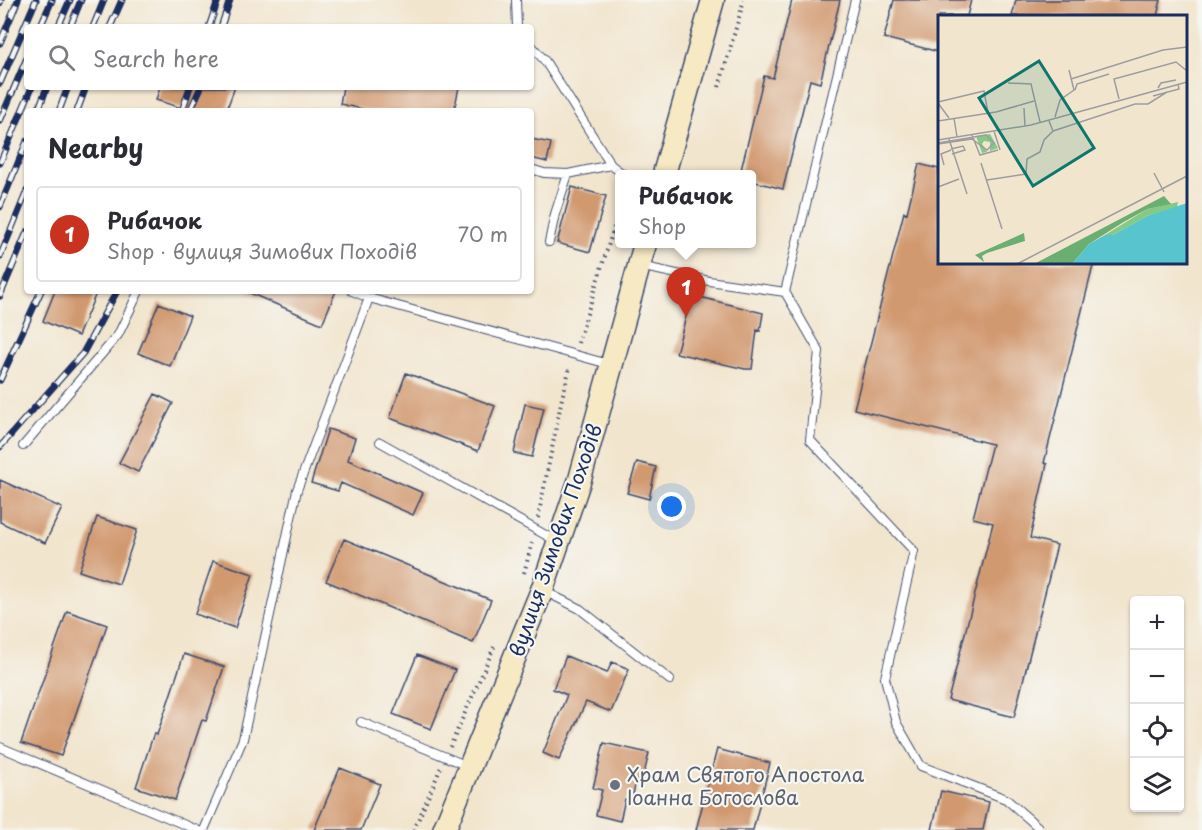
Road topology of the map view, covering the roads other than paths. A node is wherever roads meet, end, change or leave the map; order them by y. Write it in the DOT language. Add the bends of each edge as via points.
graph roads {
  1 [pos="516,0"];
  2 [pos="713,0"];
  3 [pos="855,0"];
  4 [pos="517,24"];
  5 [pos="534,48"];
  6 [pos="611,165"];
  7 [pos="534,170"];
  8 [pos="618,170"];
  9 [pos="665,170"];
  10 [pos="568,174"];
  11 [pos="549,242"];
  12 [pos="644,248"];
  13 [pos="640,266"];
  14 [pos="785,292"];
  15 [pos="138,294"];
  16 [pos="359,294"];
  17 [pos="369,298"];
  18 [pos="612,365"];
  19 [pos="380,442"];
  20 [pos="23,446"];
  21 [pos="558,542"];
  22 [pos="542,590"];
  23 [pos="669,680"];
  24 [pos="361,722"];
  25 [pos="0,747"];
  26 [pos="470,767"];
  27 [pos="197,830"];
  28 [pos="204,830"];
  29 [pos="444,830"];
  30 [pos="1038,830"];
  1 -- 4 [label="lane"];
  2 -- 9 [label="main road"];
  3 -- 14 [label="lane"];
  5 -- 6 [label="lane"];
  6 -- 8 [label="lane"];
  6 -- 10 [label="lane"];
  7 -- 10 [label="lane"];
  10 -- 11 [label="lane"];
  12 -- 13 [label="main road, вулиця Зимових Походів"];
  13 -- 14 [label="lane"];
  13 -- 18 [label="main road, вулиця Зимових Походів"];
  14 -- 30 [label="lane" via="819,351 810,440 914,551 885,678 896,722 921,766 1006,799"];
  15 -- 20 [label="lane" via="117,335"];
  16 -- 17 [label="lane"];
  17 -- 18 [label="lane"];
  17 -- 28 [label="lane" via="297,490 243,739"];
  18 -- 21 [label="main road, вулиця Зимових Походів"];
  19 -- 21 [label="lane"];
  21 -- 22 [label="main road, вулиця Зимових Походів"];
  22 -- 23 [label="lane" via="580,609"];
  22 -- 26 [label="main road, вулиця Зимових Походів"];
  24 -- 26 [label="lane"];
  25 -- 27 [label="lane"];
  26 -- 29 [label="main road, вулиця Зимових Походів"];
}
